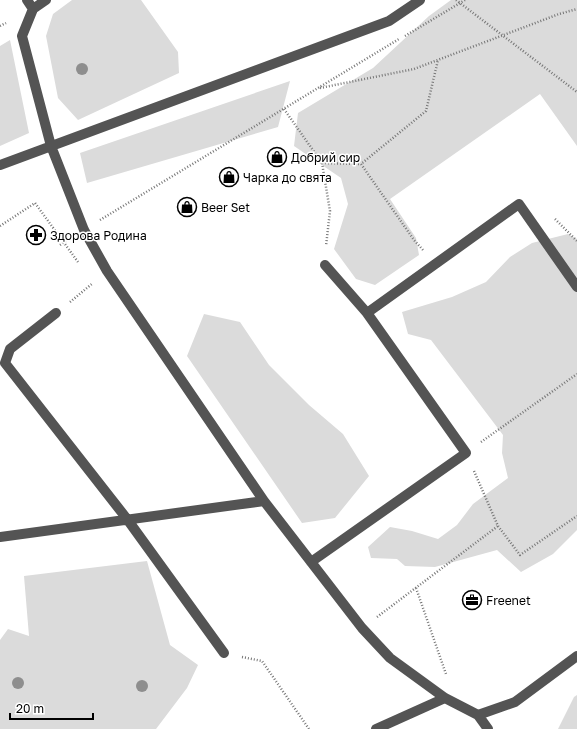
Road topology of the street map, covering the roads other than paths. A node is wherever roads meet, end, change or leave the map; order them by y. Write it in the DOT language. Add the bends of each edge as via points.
graph roads {
  1 [pos="46,0"];
  2 [pos="420,0"];
  3 [pos="30,4"];
  4 [pos="51,146"];
  5 [pos="0,165"];
  6 [pos="325,265"];
  7 [pos="577,287"];
  8 [pos="56,313"];
  9 [pos="367,313"];
  10 [pos="264,501"];
  11 [pos="127,519"];
  12 [pos="0,537"];
  13 [pos="311,562"];
  14 [pos="224,653"];
  15 [pos="577,656"];
  16 [pos="445,698"];
  17 [pos="478,714"];
  18 [pos="376,729"];
  19 [pos="488,729"];
  1 -- 3 [label="lane"];
  2 -- 4 [label="lane" via="389,21"];
  3 -- 4 [label="lane" via="22,36"];
  4 -- 5 [label="lane"];
  4 -- 10 [label="lane" via="84,230 107,271"];
  6 -- 9 [label="lane"];
  7 -- 9 [label="lane" via="519,204"];
  8 -- 11 [label="lane" via="10,349 5,363"];
  9 -- 13 [label="lane" via="466,453"];
  10 -- 11 [label="lane"];
  10 -- 13 [label="lane"];
  11 -- 12 [label="lane"];
  11 -- 14 [label="lane"];
  13 -- 16 [label="lane" via="362,628 390,658"];
  15 -- 17 [label="lane" via="515,702"];
  16 -- 17 [label="lane"];
  16 -- 18 [label="lane"];
  17 -- 19 [label="lane"];
}
